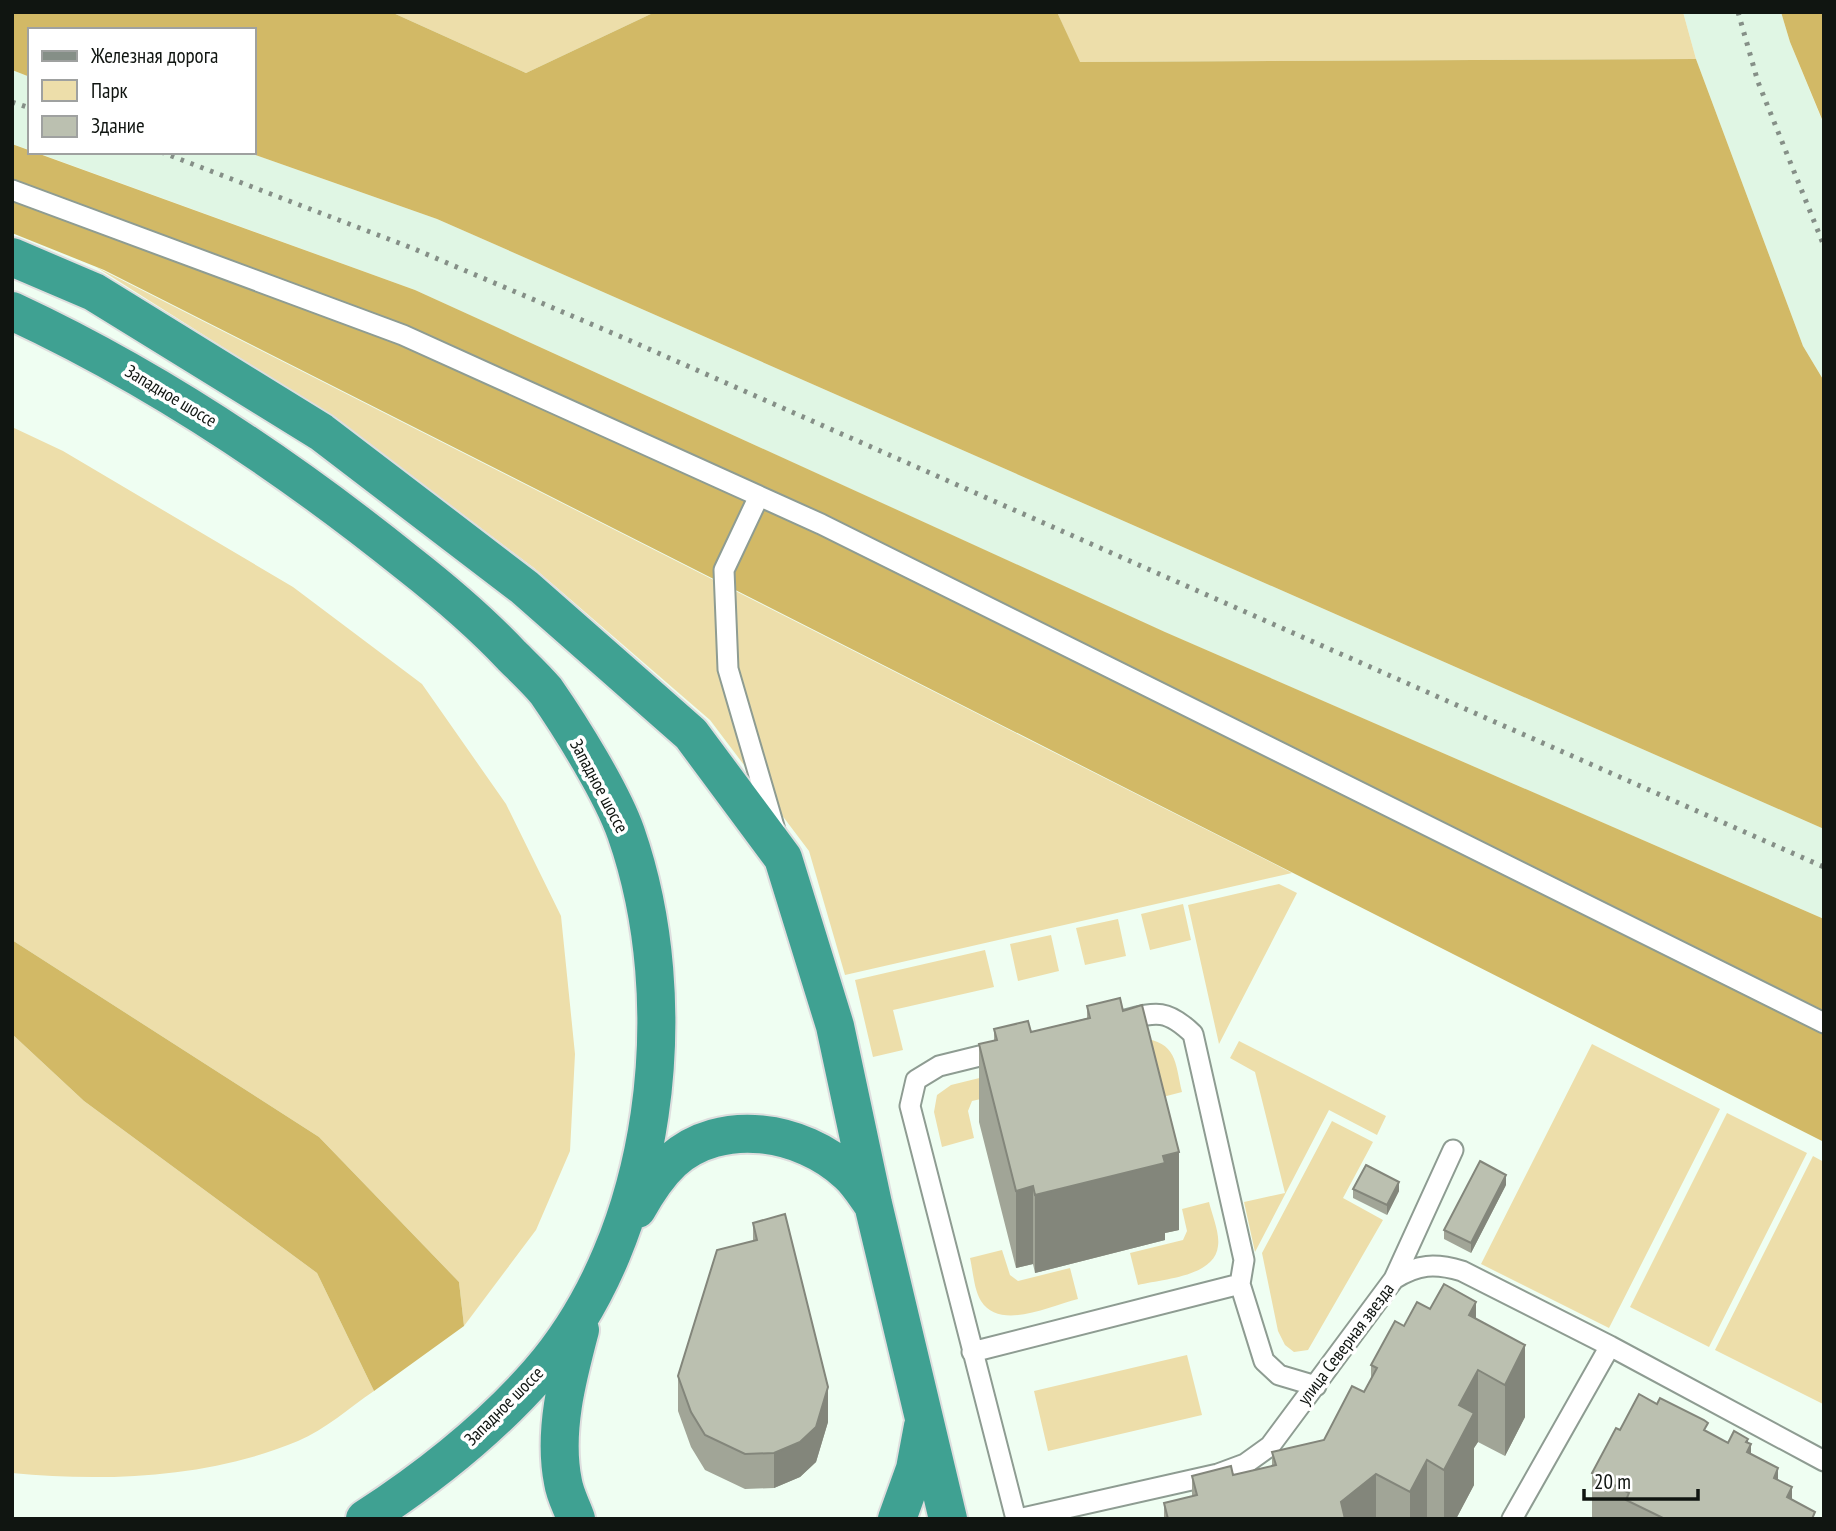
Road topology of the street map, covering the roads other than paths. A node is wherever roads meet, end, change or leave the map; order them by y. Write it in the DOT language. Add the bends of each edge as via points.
graph roads {
  1 [pos="12,190"];
  2 [pos="12,257"];
  3 [pos="12,311"];
  4 [pos="759,496"];
  5 [pos="783,858"];
  6 [pos="1824,1023"];
  7 [pos="1103,1026"];
  8 [pos="1019,1047"];
  9 [pos="1453,1150"];
  10 [pos="873,1204"];
  11 [pos="618,1240"];
  12 [pos="1394,1279"];
  13 [pos="1240,1284"];
  14 [pos="588,1301"];
  15 [pos="1610,1346"];
  16 [pos="972,1352"];
  17 [pos="1316,1386"];
  18 [pos="924,1417"];
  19 [pos="1824,1461"];
  20 [pos="365,1519"];
  21 [pos="576,1519"];
  22 [pos="897,1519"];
  23 [pos="948,1519"];
  24 [pos="1017,1519"];
  25 [pos="1512,1519"];
  1 -- 4 [label="lane" via="403,335"];
  2 -- 5 [label="highway" via="94,292 321,432 524,587 691,734"];
  3 -- 11 [label="highway, Западное шоссе" via="79,342 183,401 281,465 468,610 544,689 587,757 625,831 647,918 656,1005 652,1088 640,1167"];
  4 -- 5 [label="lane" via="724,570 729,669"];
  4 -- 6 [label="lane"];
  5 -- 10 [label="highway" via="835,1026"];
  7 -- 13 [label="lane" via="1156,1012 1176,1018 1192,1034 1244,1260"];
  8 -- 16 [label="lane" via="939,1066 916,1080 910,1106"];
  9 -- 12 [label="lane"];
  10 -- 11 [label="highway" via="848,1173 819,1151 776,1135 732,1133 700,1143 673,1160 653,1182"];
  10 -- 18 [label="highway"];
  11 -- 14 [label="highway, Западное шоссе"];
  12 -- 15 [label="lane, улица Северная звезда" via="1437,1264 1462,1271"];
  12 -- 17 [label="lane, улица Северная звезда"];
  13 -- 16 [label="lane"];
  13 -- 17 [label="lane" via="1264,1361 1279,1375"];
  14 -- 20 [label="highway, Западное шоссе" via="541,1371 477,1436"];
  14 -- 21 [label="highway" via="568,1374 559,1432 563,1483"];
  15 -- 19 [label="lane, улица Северная звезда"];
  15 -- 25 [label="lane"];
  16 -- 24 [label="lane"];
  17 -- 24 [label="lane, улица Северная звезда" via="1270,1446 1245,1464"];
  18 -- 22 [label="highway" via="915,1469"];
  18 -- 23 [label="highway"];
}
